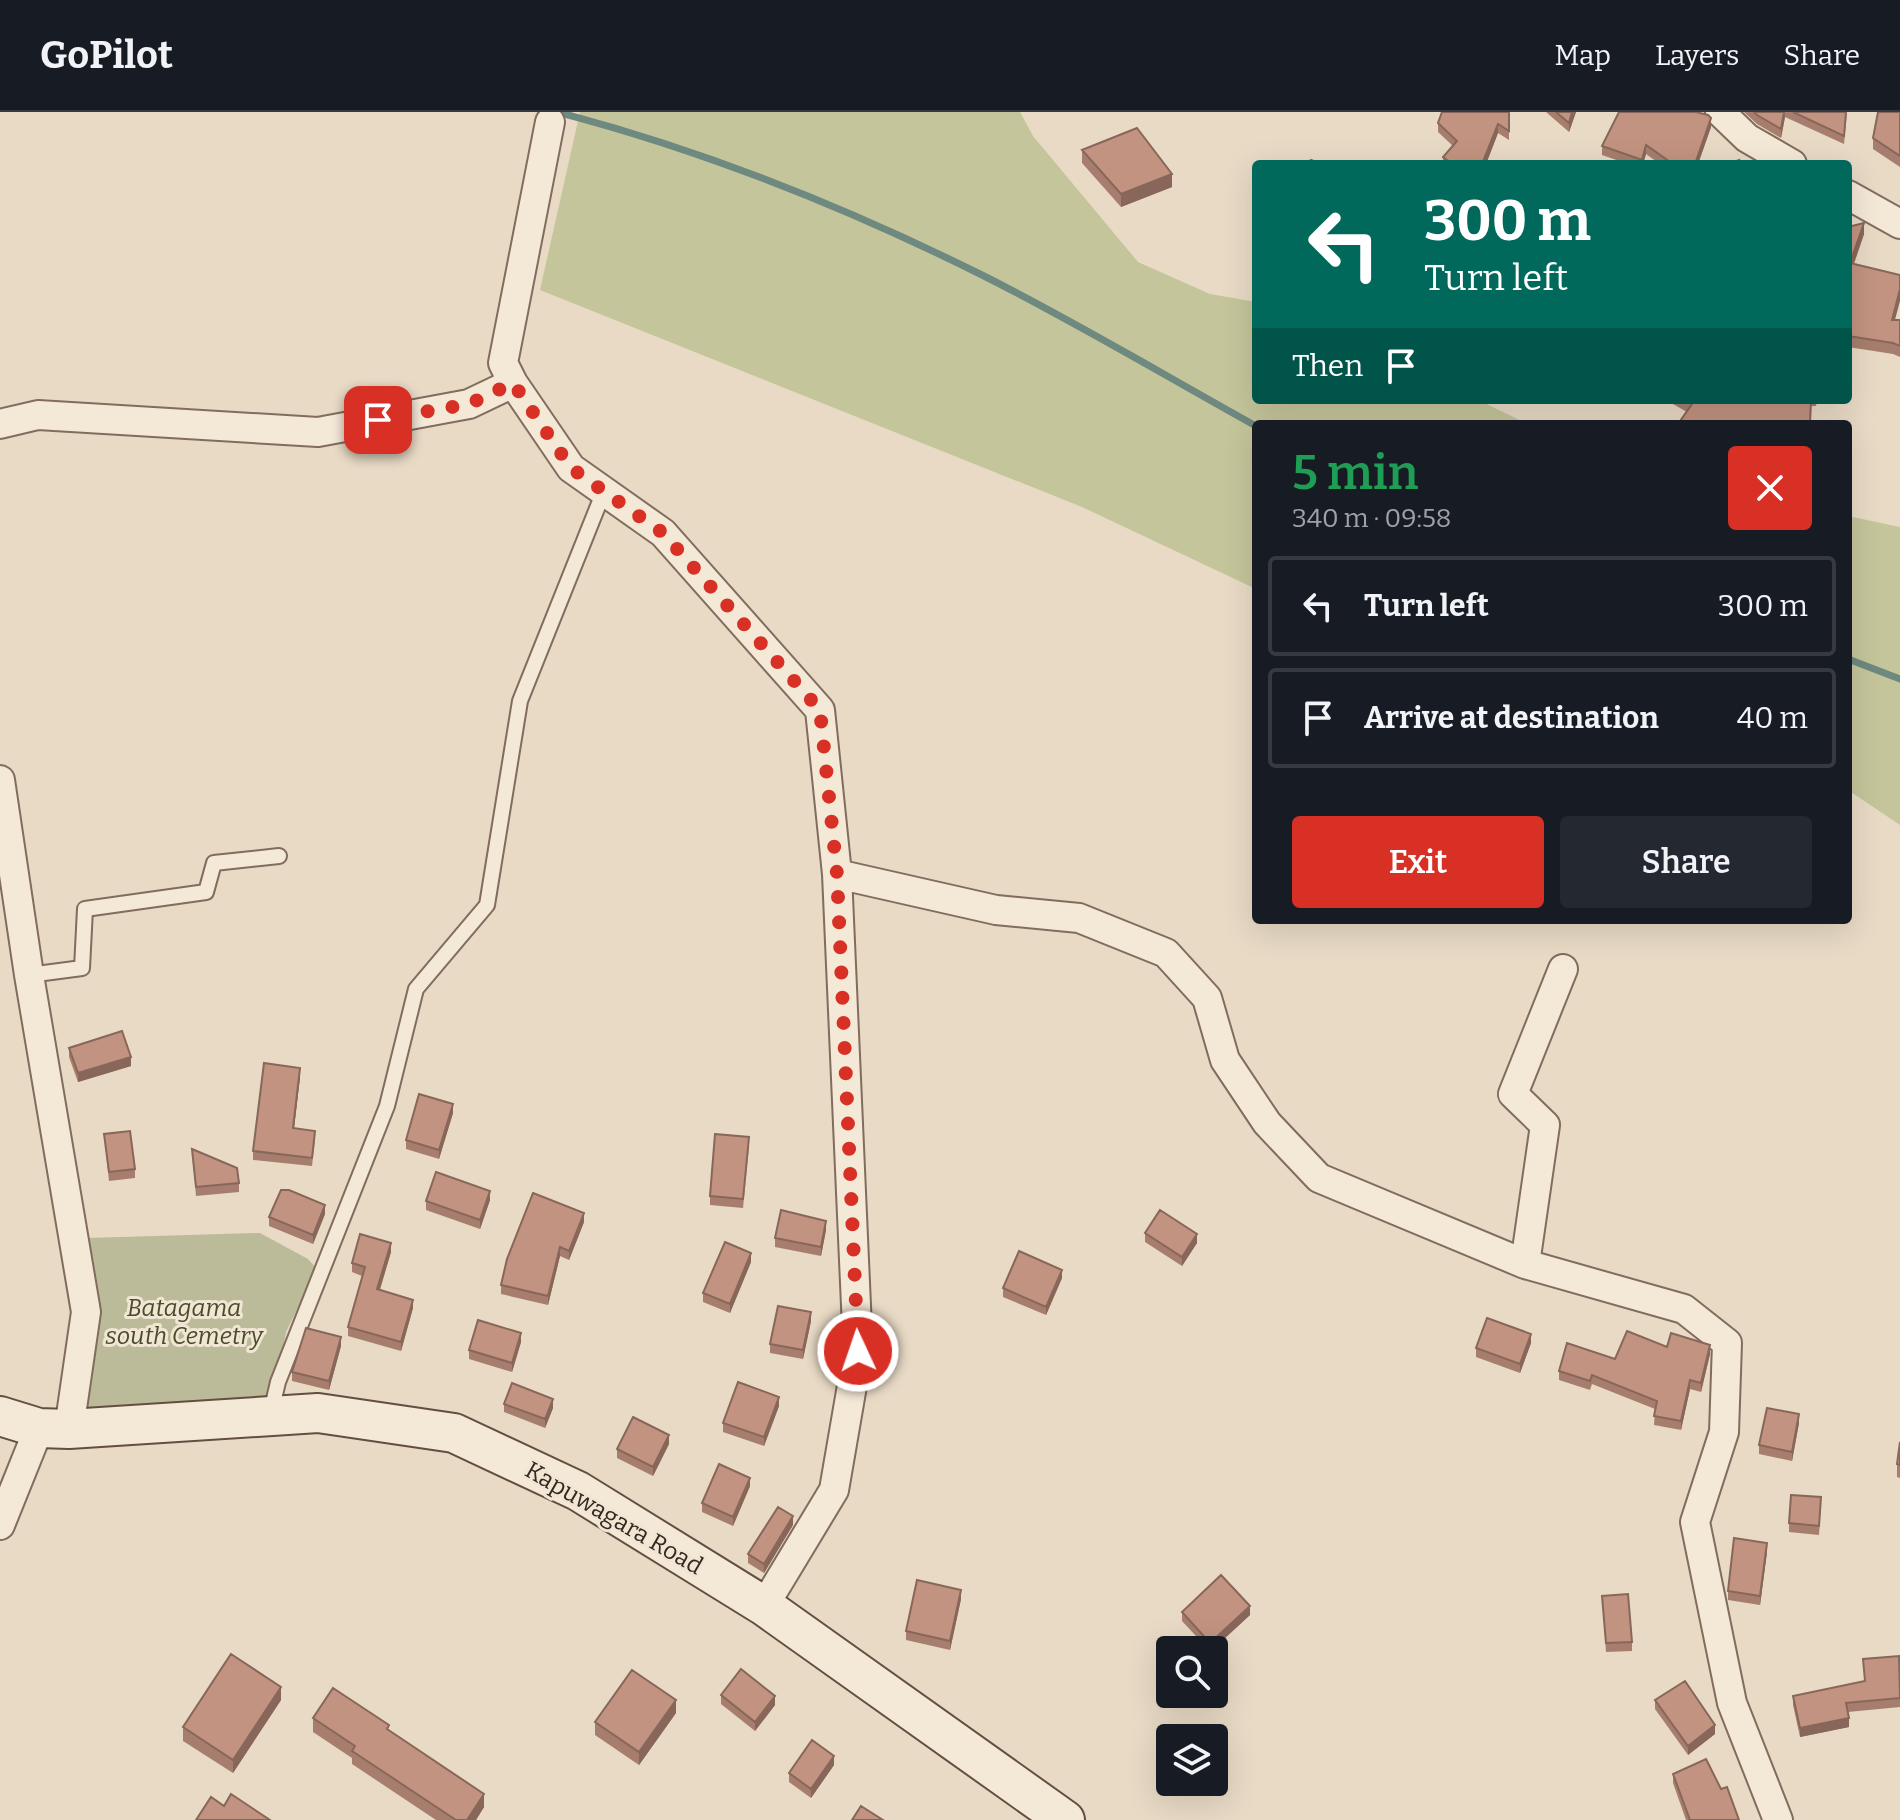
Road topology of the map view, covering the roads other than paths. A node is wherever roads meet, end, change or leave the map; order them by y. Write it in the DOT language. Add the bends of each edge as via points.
graph roads {
  1 [pos="1720,112"];
  2 [pos="550,122"];
  3 [pos="1785,160"];
  4 [pos="1852,197"];
  5 [pos="1900,224"];
  6 [pos="513,383"];
  7 [pos="0,424"];
  8 [pos="604,491"];
  9 [pos="0,780"];
  10 [pos="279,856"];
  11 [pos="837,874"];
  12 [pos="1563,969"];
  13 [pos="29,975"];
  14 [pos="1525,1264"];
  15 [pos="0,1416"];
  16 [pos="270,1416"];
  17 [pos="54,1429"];
  18 [pos="0,1525"];
  19 [pos="764,1606"];
  20 [pos="1065,1820"];
  21 [pos="1778,1820"];
  1 -- 3 [label="street" via="1747,138"];
  2 -- 6 [label="street" via="503,363"];
  4 -- 5 [label="street"];
  6 -- 7 [label="street" via="469,404 318,432 38,415"];
  6 -- 8 [label="street" via="571,468"];
  8 -- 11 [label="street" via="663,533 820,710"];
  8 -- 16 [label="lane" via="520,701 487,905 416,989 387,1106 278,1382"];
  9 -- 13 [label="street"];
  10 -- 13 [label="lane" via="214,863 206,892 85,909 82,968"];
  11 -- 14 [label="street" via="996,910 1079,918 1166,953 1207,998 1225,1060 1267,1123 1319,1178"];
  11 -- 19 [label="street" via="858,1351 834,1490"];
  12 -- 14 [label="street" via="1513,1094 1545,1125"];
  13 -- 17 [label="street" via="86,1312"];
  14 -- 21 [label="street" via="1684,1309 1727,1343 1724,1432 1695,1522 1732,1703"];
  15 -- 17 [label="street, Kapuwagara Road"];
  16 -- 17 [label="street, Kapuwagara Road"];
  16 -- 19 [label="street, Kapuwagara Road" via="318,1413 454,1433 578,1491"];
  17 -- 18 [label="street"];
  19 -- 20 [label="street, Kapuwagara Road"];
}
